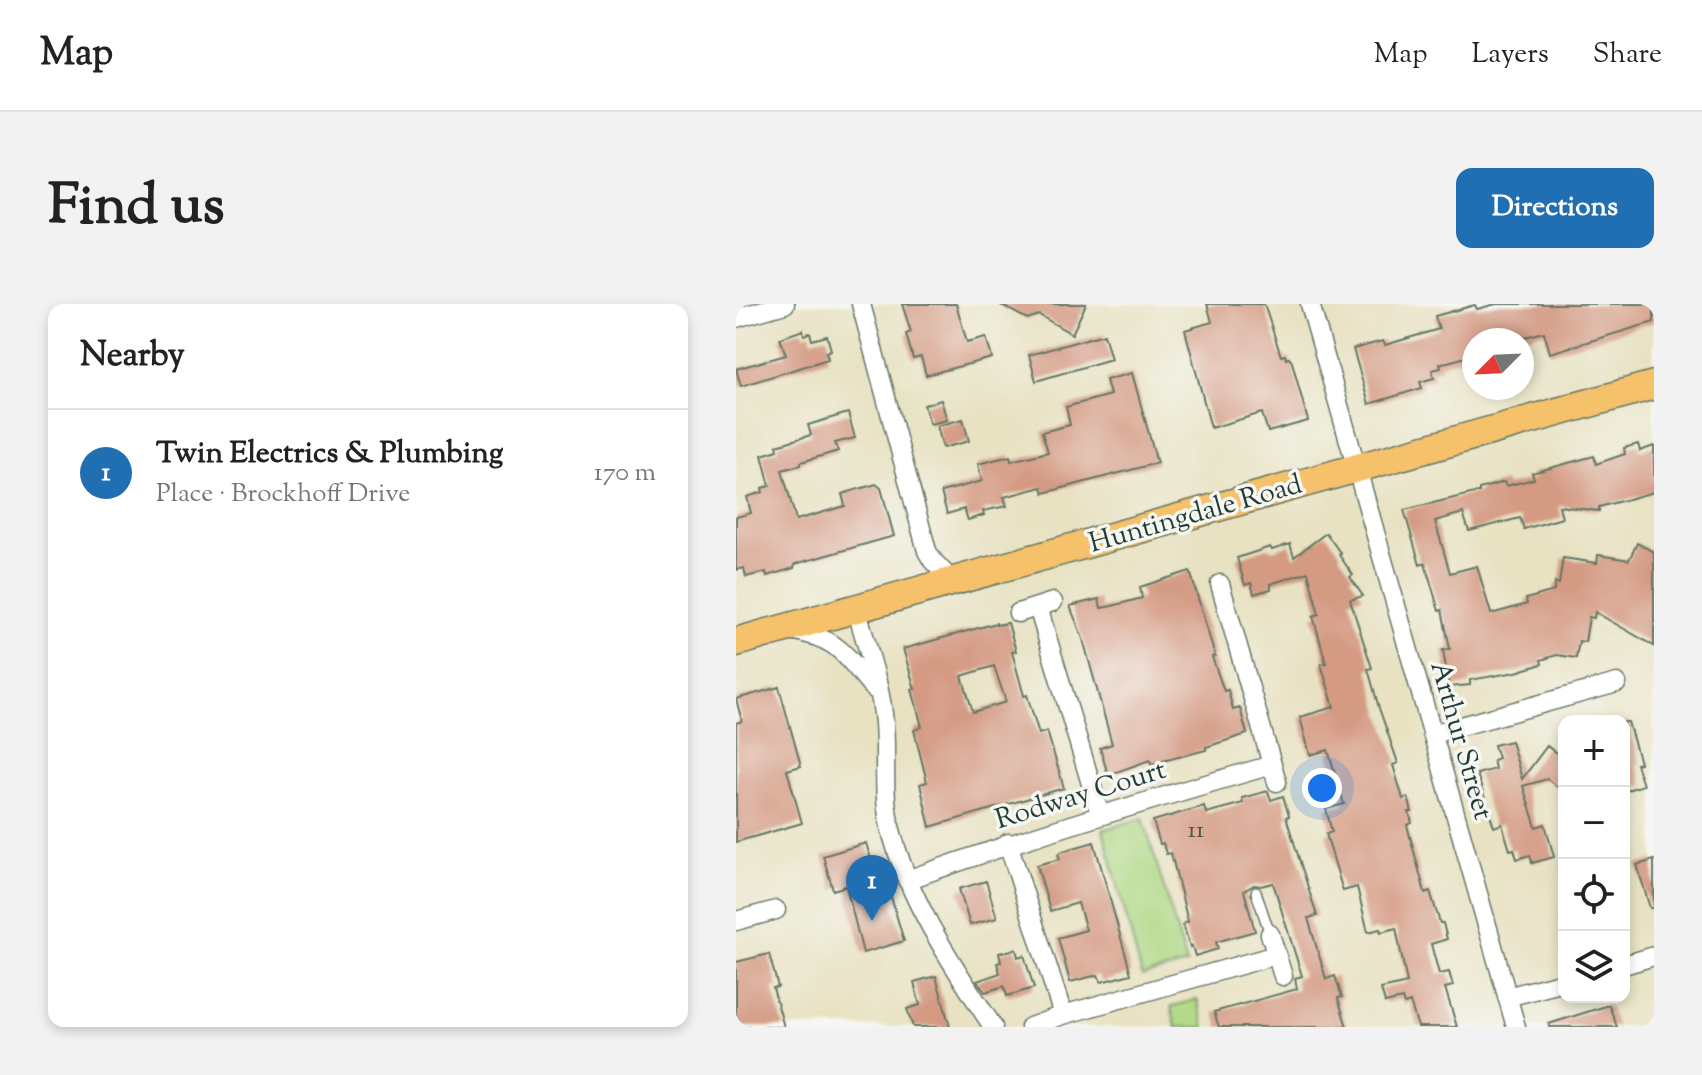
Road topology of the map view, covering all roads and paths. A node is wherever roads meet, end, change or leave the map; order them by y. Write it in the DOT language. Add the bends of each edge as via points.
graph roads {
  1 [pos="785,304"];
  2 [pos="861,304"];
  3 [pos="1310,304"];
  4 [pos="736,318"];
  5 [pos="1654,385"];
  6 [pos="1358,467"];
  7 [pos="953,582"];
  8 [pos="1220,584"];
  9 [pos="857,610"];
  10 [pos="1018,613"];
  11 [pos="783,629"];
  12 [pos="736,642"];
  13 [pos="1617,683"];
  14 [pos="878,694"];
  15 [pos="1432,734"];
  16 [pos="1100,814"];
  17 [pos="1008,843"];
  18 [pos="907,880"];
  19 [pos="1256,892"];
  20 [pos="776,910"];
  21 [pos="736,921"];
  22 [pos="1270,934"];
  23 [pos="1276,955"];
  24 [pos="1654,956"];
  25 [pos="1630,963"];
  26 [pos="1283,976"];
  27 [pos="1558,984"];
  28 [pos="1507,997"];
  29 [pos="1063,1015"];
  30 [pos="993,1027"];
  31 [pos="1030,1027"];
  32 [pos="1516,1027"];
  1 -- 4 [label="street"];
  2 -- 7 [label="street" via="927,551"];
  3 -- 6 [label="street, Arthur Street"];
  5 -- 6 [label="main road, Huntingdale Road"];
  6 -- 7 [label="main road, Huntingdale Road"];
  6 -- 15 [label="street, Arthur Street"];
  7 -- 9 [label="main road, Huntingdale Road"];
  8 -- 16 [label="street, Rodway Court" via="1274,774"];
  9 -- 11 [label="main road, Huntingdale Road"];
  9 -- 14 [label="street"];
  10 -- 16 [label="street" via="1046,605"];
  11 -- 12 [label="main road, Huntingdale Road"];
  11 -- 14 [label="street" via="828,639"];
  13 -- 15 [label="street"];
  14 -- 18 [label="street" via="886,802"];
  15 -- 28 [label="street, Arthur Street"];
  16 -- 17 [label="street, Rodway Court"];
  17 -- 18 [label="street, Rodway Court"];
  17 -- 29 [label="street"];
  18 -- 30 [label="street" via="934,935"];
  19 -- 22 [label="lane"];
  20 -- 21 [label="street"];
  22 -- 23 [label="street"];
  23 -- 26 [label="street"];
  23 -- 29 [label="street"];
  24 -- 25 [label="street"];
  27 -- 28 [label="street"];
  28 -- 32 [label="street, Arthur Street"];
  29 -- 31 [label="street"];
}
